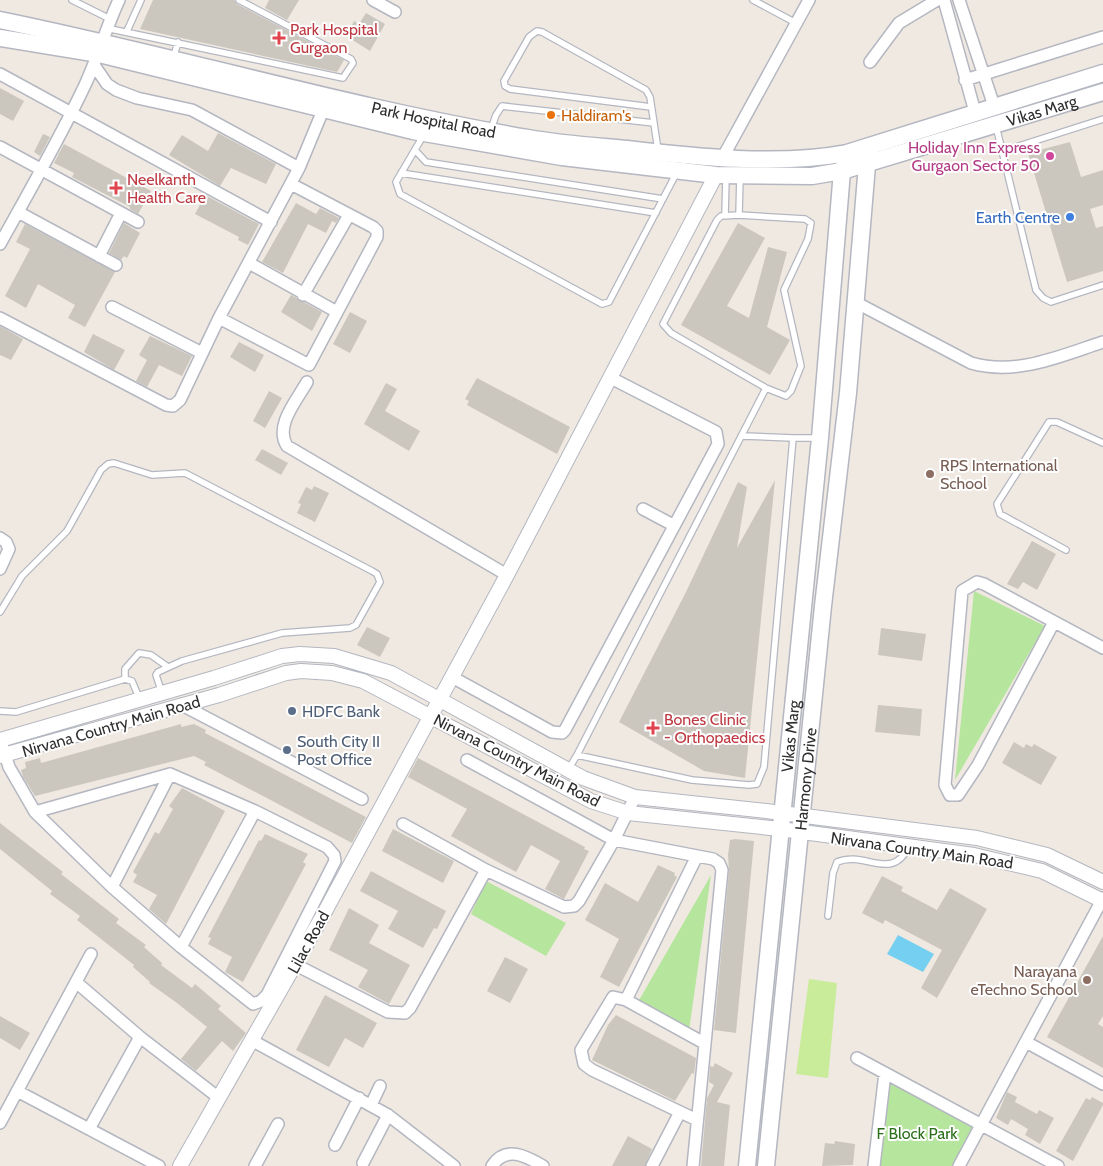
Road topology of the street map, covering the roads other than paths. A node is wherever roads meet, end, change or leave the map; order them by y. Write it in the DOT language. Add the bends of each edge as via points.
graph roads {
  1 [pos="72,0"];
  2 [pos="119,0"];
  3 [pos="141,0"];
  4 [pos="239,0"];
  5 [pos="373,0"];
  6 [pos="753,0"];
  7 [pos="809,0"];
  8 [pos="936,0"];
  9 [pos="944,0"];
  10 [pos="959,0"];
  11 [pos="395,12"];
  12 [pos="0,20"];
  13 [pos="796,23"];
  14 [pos="128,31"];
  15 [pos="1103,37"];
  16 [pos="0,38"];
  17 [pos="102,41"];
  18 [pos="178,42"];
  19 [pos="870,62"];
  20 [pos="170,66"];
  21 [pos="0,74"];
  22 [pos="1103,74"];
  23 [pos="984,75"];
  24 [pos="965,80"];
  25 [pos="1103,92"];
  26 [pos="326,103"];
  27 [pos="994,106"];
  28 [pos="651,107"];
  29 [pos="71,112"];
  30 [pos="975,112"];
  31 [pos="1103,119"];
  32 [pos="654,123"];
  33 [pos="996,125"];
  34 [pos="490,131"];
  35 [pos="424,133"];
  36 [pos="873,145"];
  37 [pos="0,147"];
  38 [pos="415,150"];
  39 [pos="1002,151"];
  40 [pos="658,153"];
  41 [pos="847,153"];
  42 [pos="723,157"];
  43 [pos="867,165"];
  44 [pos="299,168"];
  45 [pos="41,169"];
  46 [pos="678,171"];
  47 [pos="842,171"];
  48 [pos="401,174"];
  49 [pos="728,176"];
  50 [pos="291,184"];
  51 [pos="663,199"];
  52 [pos="18,212"];
  53 [pos="121,213"];
  54 [pos="656,213"];
  55 [pos="739,214"];
  56 [pos="349,215"];
  57 [pos="725,215"];
  58 [pos="138,222"];
  59 [pos="271,222"];
  60 [pos="0,244"];
  61 [pos="99,256"];
  62 [pos="249,263"];
  63 [pos="116,265"];
  64 [pos="1103,285"];
  65 [pos="303,295"];
  66 [pos="856,304"];
  67 [pos="112,307"];
  68 [pos="336,312"];
  69 [pos="0,318"];
  70 [pos="219,318"];
  71 [pos="1103,342"];
  72 [pos="202,354"];
  73 [pos="611,378"];
  74 [pos="307,382"];
  75 [pos="766,388"];
  76 [pos="743,436"];
  77 [pos="793,438"];
  78 [pos="820,438"];
  79 [pos="1103,443"];
  80 [pos="643,509"];
  81 [pos="673,525"];
  82 [pos="0,538"];
  83 [pos="1066,550"];
  84 [pos="0,569"];
  85 [pos="507,576"];
  86 [pos="803,604"];
  87 [pos="823,606"];
  88 [pos="0,612"];
  89 [pos="1054,622"];
  90 [pos="1103,648"];
  91 [pos="168,668"];
  92 [pos="452,677"];
  93 [pos="126,680"];
  94 [pos="162,693"];
  95 [pos="439,698"];
  96 [pos="140,700"];
  97 [pos="182,706"];
  98 [pos="0,712"];
  99 [pos="431,716"];
  100 [pos="1,739"];
  101 [pos="577,755"];
  102 [pos="2,756"];
  103 [pos="467,760"];
  104 [pos="568,770"];
  105 [pos="170,774"];
  106 [pos="635,797"];
  107 [pos="362,799"];
  108 [pos="255,811"];
  109 [pos="35,812"];
  110 [pos="782,812"];
  111 [pos="628,813"];
  112 [pos="802,816"];
  113 [pos="403,824"];
  114 [pos="780,829"];
  115 [pos="800,833"];
  116 [pos="614,840"];
  117 [pos="909,846"];
  118 [pos="697,856"];
  119 [pos="486,870"];
  120 [pos="1103,882"];
  121 [pos="112,886"];
  122 [pos="1103,900"];
  123 [pos="828,916"];
  124 [pos="181,948"];
  125 [pos="91,954"];
  126 [pos="296,964"];
  127 [pos="76,982"];
  128 [pos="626,1000"];
  129 [pos="140,1037"];
  130 [pos="253,1041"];
  131 [pos="1026,1042"];
  132 [pos="704,1043"];
  133 [pos="857,1058"];
  134 [pos="885,1073"];
  135 [pos="1103,1084"];
  136 [pos="380,1086"];
  137 [pos="17,1091"];
  138 [pos="219,1098"];
  139 [pos="359,1098"];
  140 [pos="371,1105"];
  141 [pos="680,1112"];
  142 [pos="388,1116"];
  143 [pos="696,1120"];
  144 [pos="0,1123"];
  145 [pos="278,1124"];
  146 [pos="981,1125"];
  147 [pos="88,1129"];
  148 [pos="335,1145"];
  149 [pos="363,1163"];
  150 [pos="259,1164"];
  151 [pos="159,1166"];
  152 [pos="180,1166"];
  153 [pos="454,1166"];
  154 [pos="492,1166"];
  155 [pos="543,1166"];
  156 [pos="652,1166"];
  157 [pos="693,1166"];
  158 [pos="747,1166"];
  159 [pos="766,1166"];
  160 [pos="874,1166"];
  161 [pos="958,1166"];
  162 [pos="1058,1166"];
  1 -- 17 [label="lane"];
  2 -- 17 [label="street"];
  3 -- 14 [label="lane"];
  4 -- 18 [label="lane" via="351,60 353,64 347,76 319,75"];
  5 -- 11 [label="street"];
  6 -- 13 [label="lane"];
  7 -- 13 [label="street"];
  8 -- 19 [label="street" via="899,23"];
  9 -- 24 [label="street"];
  10 -- 23 [label="street"];
  12 -- 17 [label="main road, Park Hospital Road"];
  13 -- 42 [label="street"];
  14 -- 17 [label="lane"];
  14 -- 18 [label="lane"];
  15 -- 23 [label="street"];
  16 -- 17 [label="main road, Park Hospital Road"];
  17 -- 20 [label="main road, Park Hospital Road"];
  17 -- 29 [label="street"];
  17 -- 44 [label="street" via="107,84 116,90 192,110"];
  18 -- 20 [label="lane"];
  20 -- 26 [label="main road, Park Hospital Road"];
  21 -- 29 [label="street"];
  22 -- 27 [label="main road, Vikas Marg"];
  23 -- 24 [label="street"];
  23 -- 27 [label="street"];
  24 -- 30 [label="street"];
  25 -- 33 [label="main road, Vikas Marg"];
  26 -- 34 [label="main road, Park Hospital Road"];
  26 -- 35 [label="main road, Park Hospital Road"];
  26 -- 44 [label="street"];
  27 -- 30 [label="main road, Vikas Marg"];
  28 -- 28 [label="lane" via="650,97 642,87 537,32 529,37 504,81 510,89"];
  28 -- 32 [label="lane"];
  29 -- 45 [label="street"];
  29 -- 59 [label="street"];
  30 -- 36 [label="main road, Vikas Marg"];
  31 -- 39 [label="lane"];
  32 -- 34 [label="lane" via="502,106"];
  32 -- 40 [label="lane"];
  33 -- 39 [label="lane"];
  33 -- 43 [label="main road, Vikas Marg"];
  34 -- 40 [label="main road, Park Hospital Road"];
  35 -- 38 [label="lane"];
  35 -- 46 [label="main road, Park Hospital Road" via="562,157"];
  36 -- 41 [label="main road, Park Hospital Road"];
  36 -- 43 [label="main road, Harmony Drive"];
  37 -- 45 [label="street"];
  38 -- 48 [label="lane"];
  38 -- 51 [label="lane" via="426,162"];
  39 -- 64 [label="lane" via="1036,290 1051,302"];
  40 -- 42 [label="main road, Park Hospital Road"];
  41 -- 42 [label="main road, Park Hospital Road" via="820,158"];
  41 -- 47 [label="main road, Vikas Marg"];
  43 -- 47 [label="main road, Park Hospital Road"];
  43 -- 66 [label="main road, Harmony Drive"];
  44 -- 50 [label="street"];
  45 -- 52 [label="street"];
  45 -- 53 [label="street"];
  46 -- 49 [label="main road, Park Hospital Road"];
  46 -- 51 [label="lane"];
  47 -- 49 [label="main road, Park Hospital Road" via="812,176"];
  47 -- 78 [label="main road, Vikas Marg"];
  48 -- 54 [label="lane"];
  48 -- 54 [label="lane" via="396,182 400,194 602,304 609,302"];
  49 -- 55 [label="lane"];
  49 -- 57 [label="lane"];
  49 -- 73 [label="street, Lilac Road"];
  50 -- 56 [label="street"];
  50 -- 59 [label="street"];
  51 -- 54 [label="lane"];
  52 -- 60 [label="street"];
  52 -- 61 [label="street"];
  53 -- 58 [label="street"];
  53 -- 61 [label="street"];
  55 -- 57 [label="lane"];
  55 -- 75 [label="lane" via="806,219 811,224 808,239 784,290 801,359 800,371 789,395 782,396"];
  56 -- 65 [label="street"];
  56 -- 68 [label="street" via="377,231 377,237"];
  57 -- 75 [label="lane" via="717,220 663,324 671,333"];
  59 -- 62 [label="street"];
  61 -- 63 [label="street"];
  62 -- 65 [label="street"];
  62 -- 70 [label="street"];
  65 -- 68 [label="street"];
  66 -- 71 [label="street" via="971,363 985,367 1028,366"];
  66 -- 87 [label="main road, Harmony Drive"];
  67 -- 72 [label="street"];
  68 -- 70 [label="street" via="309,365"];
  69 -- 72 [label="street" via="166,405 173,406 180,400"];
  70 -- 72 [label="street"];
  73 -- 81 [label="street" via="716,432 718,436 718,444"];
  73 -- 85 [label="street, Lilac Road"];
  74 -- 85 [label="street" via="282,427 287,446"];
  75 -- 76 [label="lane"];
  76 -- 77 [label="lane"];
  76 -- 101 [label="lane"];
  77 -- 78 [label="lane"];
  77 -- 101 [label="lane" via="761,779 757,784 749,785 692,780"];
  78 -- 86 [label="main road, Vikas Marg"];
  79 -- 83 [label="lane" via="1057,422 1049,422 997,504 1000,514"];
  80 -- 81 [label="street"];
  81 -- 92 [label="street" via="562,733 552,732"];
  82 -- 84 [label="street" via="9,549"];
  85 -- 92 [label="street, Lilac Road"];
  86 -- 87 [label="main road"];
  86 -- 110 [label="main road, Vikas Marg"];
  87 -- 112 [label="main road, Harmony Drive"];
  88 -- 91 [label="lane" via="22,576 67,531 101,470 114,463 152,475 185,473 372,571 379,578 380,582 360,620 350,628 282,633 182,661"];
  89 -- 89 [label="street" via="984,584 977,582 962,591 945,785 950,795 962,792"];
  89 -- 90 [label="street"];
  91 -- 93 [label="lane" via="151,655 139,653 126,669"];
  91 -- 94 [label="lane" via="156,676"];
  92 -- 95 [label="street, Lilac Road"];
  93 -- 96 [label="lane" via="132,682"];
  93 -- 98 [label="lane" via="16,712"];
  94 -- 95 [label="street, Nirvana Country Main Road" via="260,662 300,654 351,659"];
  94 -- 96 [label="street, Nirvana Country Main Road"];
  95 -- 99 [label="street, Lilac Road"];
  95 -- 104 [label="street, Nirvana Country Main Road"];
  96 -- 100 [label="street, Nirvana Country Main Road"];
  97 -- 99 [label="street, Nirvana Country Main Road" via="286,673 316,671 363,681"];
  97 -- 102 [label="street, Nirvana Country Main Road"];
  97 -- 107 [label="street"];
  99 -- 111 [label="street, Nirvana Country Main Road" via="591,801"];
  99 -- 126 [label="street, Lilac Road"];
  100 -- 102 [label="street"];
  101 -- 104 [label="lane"];
  102 -- 109 [label="street"];
  103 -- 116 [label="street"];
  104 -- 106 [label="street, Nirvana Country Main Road" via="597,785"];
  105 -- 108 [label="street"];
  105 -- 109 [label="street"];
  105 -- 121 [label="street"];
  106 -- 110 [label="street, Nirvana Country Main Road"];
  106 -- 111 [label="street"];
  108 -- 124 [label="street"];
  108 -- 124 [label="street" via="334,855 333,866 267,995 257,1003 248,1002"];
  109 -- 121 [label="street"];
  110 -- 112 [label="street, Nirvana Country Main Road"];
  110 -- 114 [label="main road, Vikas Marg"];
  111 -- 114 [label="street, Nirvana Country Main Road"];
  111 -- 116 [label="street"];
  112 -- 115 [label="main road, Harmony Drive"];
  112 -- 120 [label="street, Nirvana Country Main Road" via="1002,843 1047,854"];
  113 -- 119 [label="street"];
  114 -- 115 [label="street, Nirvana Country Main Road"];
  114 -- 158 [label="main road, Vikas Marg"];
  115 -- 117 [label="street, Nirvana Country Main Road"];
  115 -- 159 [label="main road, Harmony Drive"];
  116 -- 118 [label="street"];
  116 -- 119 [label="street" via="579,901 570,907"];
  117 -- 122 [label="street, Nirvana Country Main Road" via="1028,867"];
  117 -- 123 [label="lane" via="903,858 896,863 837,862 832,873"];
  118 -- 128 [label="street"];
  118 -- 132 [label="street" via="713,859 722,870"];
  119 -- 126 [label="street" via="405,1013 388,1012"];
  121 -- 124 [label="street"];
  122 -- 131 [label="street"];
  125 -- 127 [label="street"];
  126 -- 130 [label="street, Lilac Road"];
  127 -- 129 [label="street"];
  127 -- 137 [label="street"];
  128 -- 132 [label="street"];
  128 -- 141 [label="street" via="613,997 581,1050 584,1064"];
  129 -- 138 [label="street"];
  129 -- 147 [label="street"];
  130 -- 138 [label="street, Lilac Road"];
  130 -- 139 [label="street"];
  131 -- 135 [label="street"];
  131 -- 146 [label="street"];
  132 -- 143 [label="street"];
  133 -- 134 [label="street"];
  134 -- 146 [label="street"];
  134 -- 160 [label="street"];
  136 -- 140 [label="street"];
  137 -- 144 [label="street"];
  137 -- 147 [label="street"];
  138 -- 152 [label="street, Lilac Road"];
  139 -- 140 [label="street"];
  139 -- 148 [label="street"];
  140 -- 142 [label="street"];
  141 -- 143 [label="street"];
  141 -- 156 [label="street"];
  142 -- 149 [label="street"];
  142 -- 153 [label="street"];
  143 -- 157 [label="street"];
  145 -- 150 [label="street"];
  146 -- 161 [label="street"];
  146 -- 162 [label="street"];
  147 -- 151 [label="street"];
  154 -- 155 [label="street" via="501,1156 515,1153"];
}
